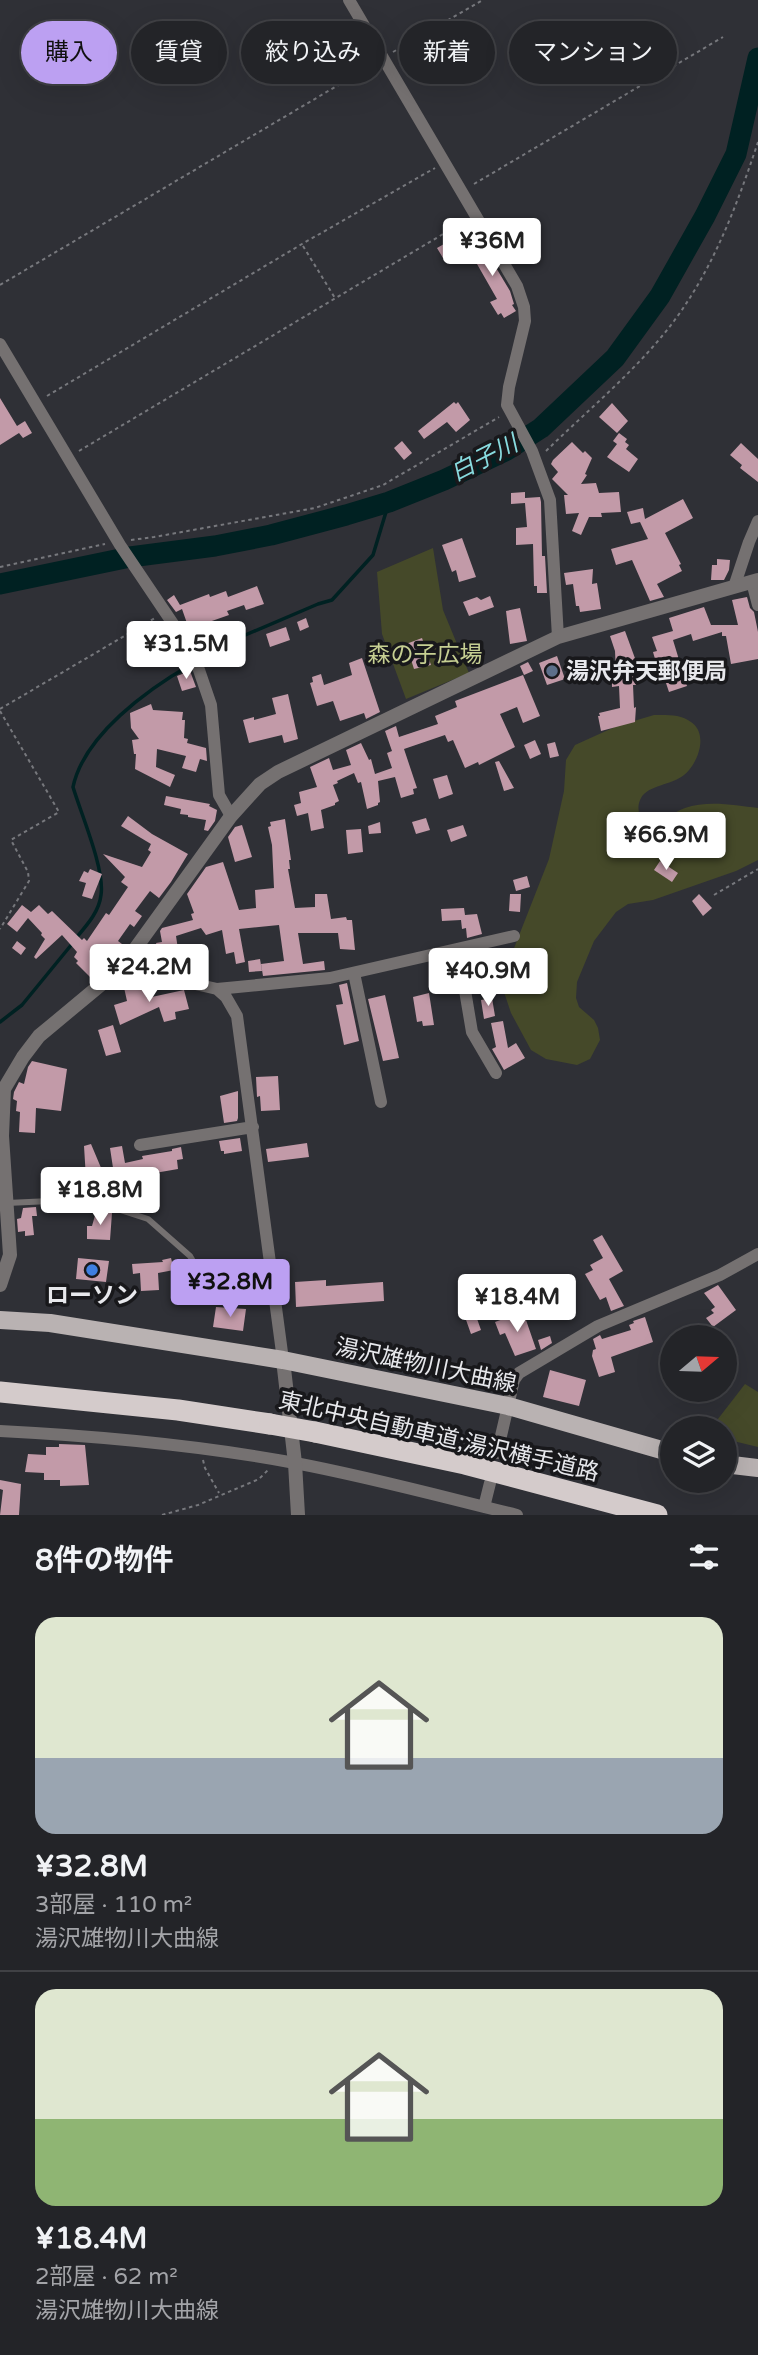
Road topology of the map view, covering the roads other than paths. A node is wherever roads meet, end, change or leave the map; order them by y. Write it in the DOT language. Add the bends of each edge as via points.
graph roads {
  1 [pos="349,0"];
  2 [pos="0,344"];
  3 [pos="758,522"];
  4 [pos="755,581"];
  5 [pos="734,587"];
  6 [pos="758,605"];
  7 [pos="558,637"];
  8 [pos="231,816"];
  9 [pos="514,936"];
  10 [pos="458,949"];
  11 [pos="122,967"];
  12 [pos="354,973"];
  13 [pos="217,989"];
  14 [pos="496,1073"];
  15 [pos="2,1089"];
  16 [pos="381,1102"];
  17 [pos="253,1127"];
  18 [pos="140,1145"];
  19 [pos="4,1200"];
  20 [pos="758,1254"];
  21 [pos="0,1285"];
  22 [pos="275,1299"];
  23 [pos="0,1320"];
  24 [pos="283,1360"];
  25 [pos="0,1392"];
  26 [pos="508,1406"];
  27 [pos="1,1436"];
  28 [pos="660,1450"];
  29 [pos="497,1453"];
  30 [pos="295,1463"];
  31 [pos="737,1466"];
  32 [pos="758,1468"];
  33 [pos="490,1483"];
  34 [pos="484,1507"];
  35 [pos="298,1515"];
  36 [pos="517,1515"];
  37 [pos="657,1515"];
  1 -- 7 [label="street" via="517,286 524,307 525,321 507,397 550,500"];
  2 -- 8 [label="street" via="199,670 211,705 219,795"];
  3 -- 5 [label="street"];
  4 -- 5 [label="street"];
  4 -- 6 [label="street"];
  5 -- 7 [label="street"];
  7 -- 8 [label="street" via="278,772 260,784"];
  8 -- 11 [label="street"];
  9 -- 10 [label="street"];
  10 -- 12 [label="street"];
  10 -- 14 [label="street" via="472,1032"];
  11 -- 13 [label="street"];
  11 -- 15 [label="street" via="39,1036"];
  12 -- 13 [label="street"];
  12 -- 16 [label="street"];
  13 -- 17 [label="street" via="237,1016"];
  15 -- 19 [label="street"];
  17 -- 18 [label="street"];
  17 -- 22 [label="street"];
  19 -- 21 [label="street" via="10,1255"];
  19 -- 22 [label="lane" via="72,1200 148,1219 190,1256 221,1301"];
  20 -- 26 [label="street" via="720,1275 598,1326 526,1368 514,1380"];
  22 -- 24 [label="street"];
  23 -- 24 [label="main road, 湯沢雄物川大曲線" via="50,1323"];
  24 -- 26 [label="main road, 湯沢雄物川大曲線"];
  24 -- 30 [label="street"];
  25 -- 37 [label="highway, 東北中央自動車道;湯沢横手道路, bridge" via="178,1410 315,1432 465,1464"];
  26 -- 28 [label="main road, 湯沢雄物川大曲線"];
  26 -- 29 [label="street"];
  27 -- 30 [label="street" via="63,1434"];
  30 -- 34 [label="street"];
  30 -- 35 [label="street"];
  31 -- 32 [label="main road"];
  33 -- 34 [label="street"];
  34 -- 36 [label="street"];
}
